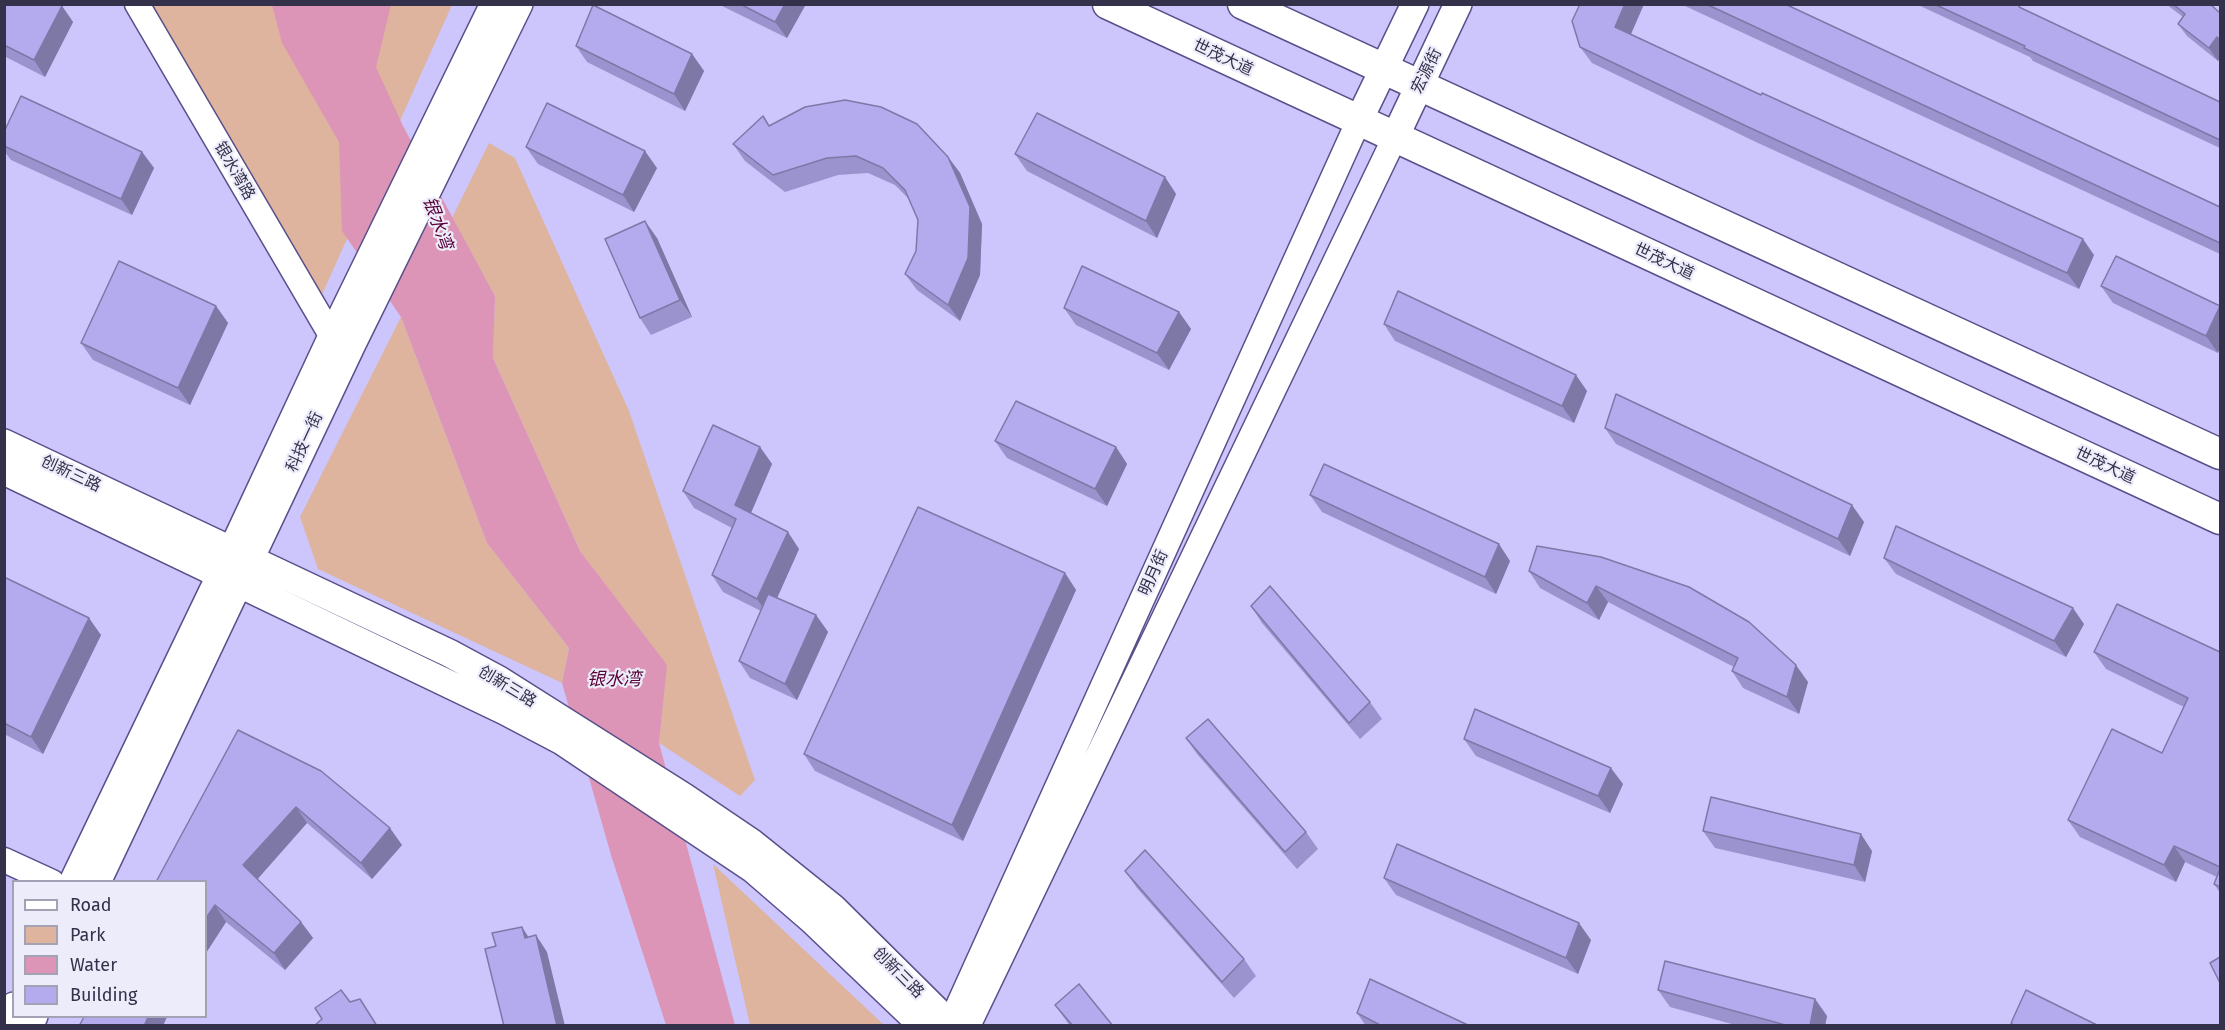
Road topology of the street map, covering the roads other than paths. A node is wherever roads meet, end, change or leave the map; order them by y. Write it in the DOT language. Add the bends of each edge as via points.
graph roads {
  1 [pos="137,4"];
  2 [pos="494,4"];
  3 [pos="519,4"];
  4 [pos="1108,4"];
  5 [pos="1243,4"];
  6 [pos="1415,4"];
  7 [pos="1458,4"];
  8 [pos="1384,69"];
  9 [pos="1419,86"];
  10 [pos="457,107"];
  11 [pos="1359,120"];
  12 [pos="1395,137"];
  13 [pos="339,338"];
  14 [pos="4,443"];
  15 [pos="2220,454"];
  16 [pos="4,471"];
  17 [pos="2220,519"];
  18 [pos="241,555"];
  19 [pos="230,579"];
  20 [pos="560,729"];
  21 [pos="4,860"];
  22 [pos="48,880"];
  23 [pos="74,880"];
  24 [pos="99,880"];
  25 [pos="12,1010"];
  26 [pos="4,1025"];
  27 [pos="956,1025"];
  28 [pos="923,1026"];
  1 -- 13 [label="street, 银水湾路"];
  2 -- 10 [label="main road, 科技一街"];
  3 -- 10 [label="main road, 科技一街"];
  4 -- 11 [label="main road, 世茂大道"];
  5 -- 8 [label="main road"];
  6 -- 8 [label="main road"];
  7 -- 9 [label="main road, 宏源街"];
  8 -- 9 [label="main road"];
  8 -- 11 [label="main road"];
  9 -- 12 [label="main road, 宏源街"];
  9 -- 15 [label="main road"];
  10 -- 13 [label="main road, 科技一街"];
  11 -- 12 [label="main road, 世茂大道"];
  11 -- 27 [label="street, 明月街"];
  12 -- 17 [label="main road, 世茂大道"];
  12 -- 27 [label="street, 明月街"];
  13 -- 18 [label="main road, 科技一街"];
  14 -- 18 [label="main road, 创新三路"];
  16 -- 19 [label="main road, 创新三路"];
  18 -- 19 [label="main road, 科技一街"];
  18 -- 20 [label="main road, 创新三路" via="499,680"];
  19 -- 20 [label="main road, 创新三路" via="505,711"];
  19 -- 23 [label="main road, 科技一街"];
  19 -- 24 [label="main road, 科技一街"];
  20 -- 27 [label="main road, 创新三路" via="684,797 752,843 833,908"];
  20 -- 28 [label="main road, 创新三路" via="753,869"];
  21 -- 22 [label="street"];
  25 -- 26 [label="main road"];
}
